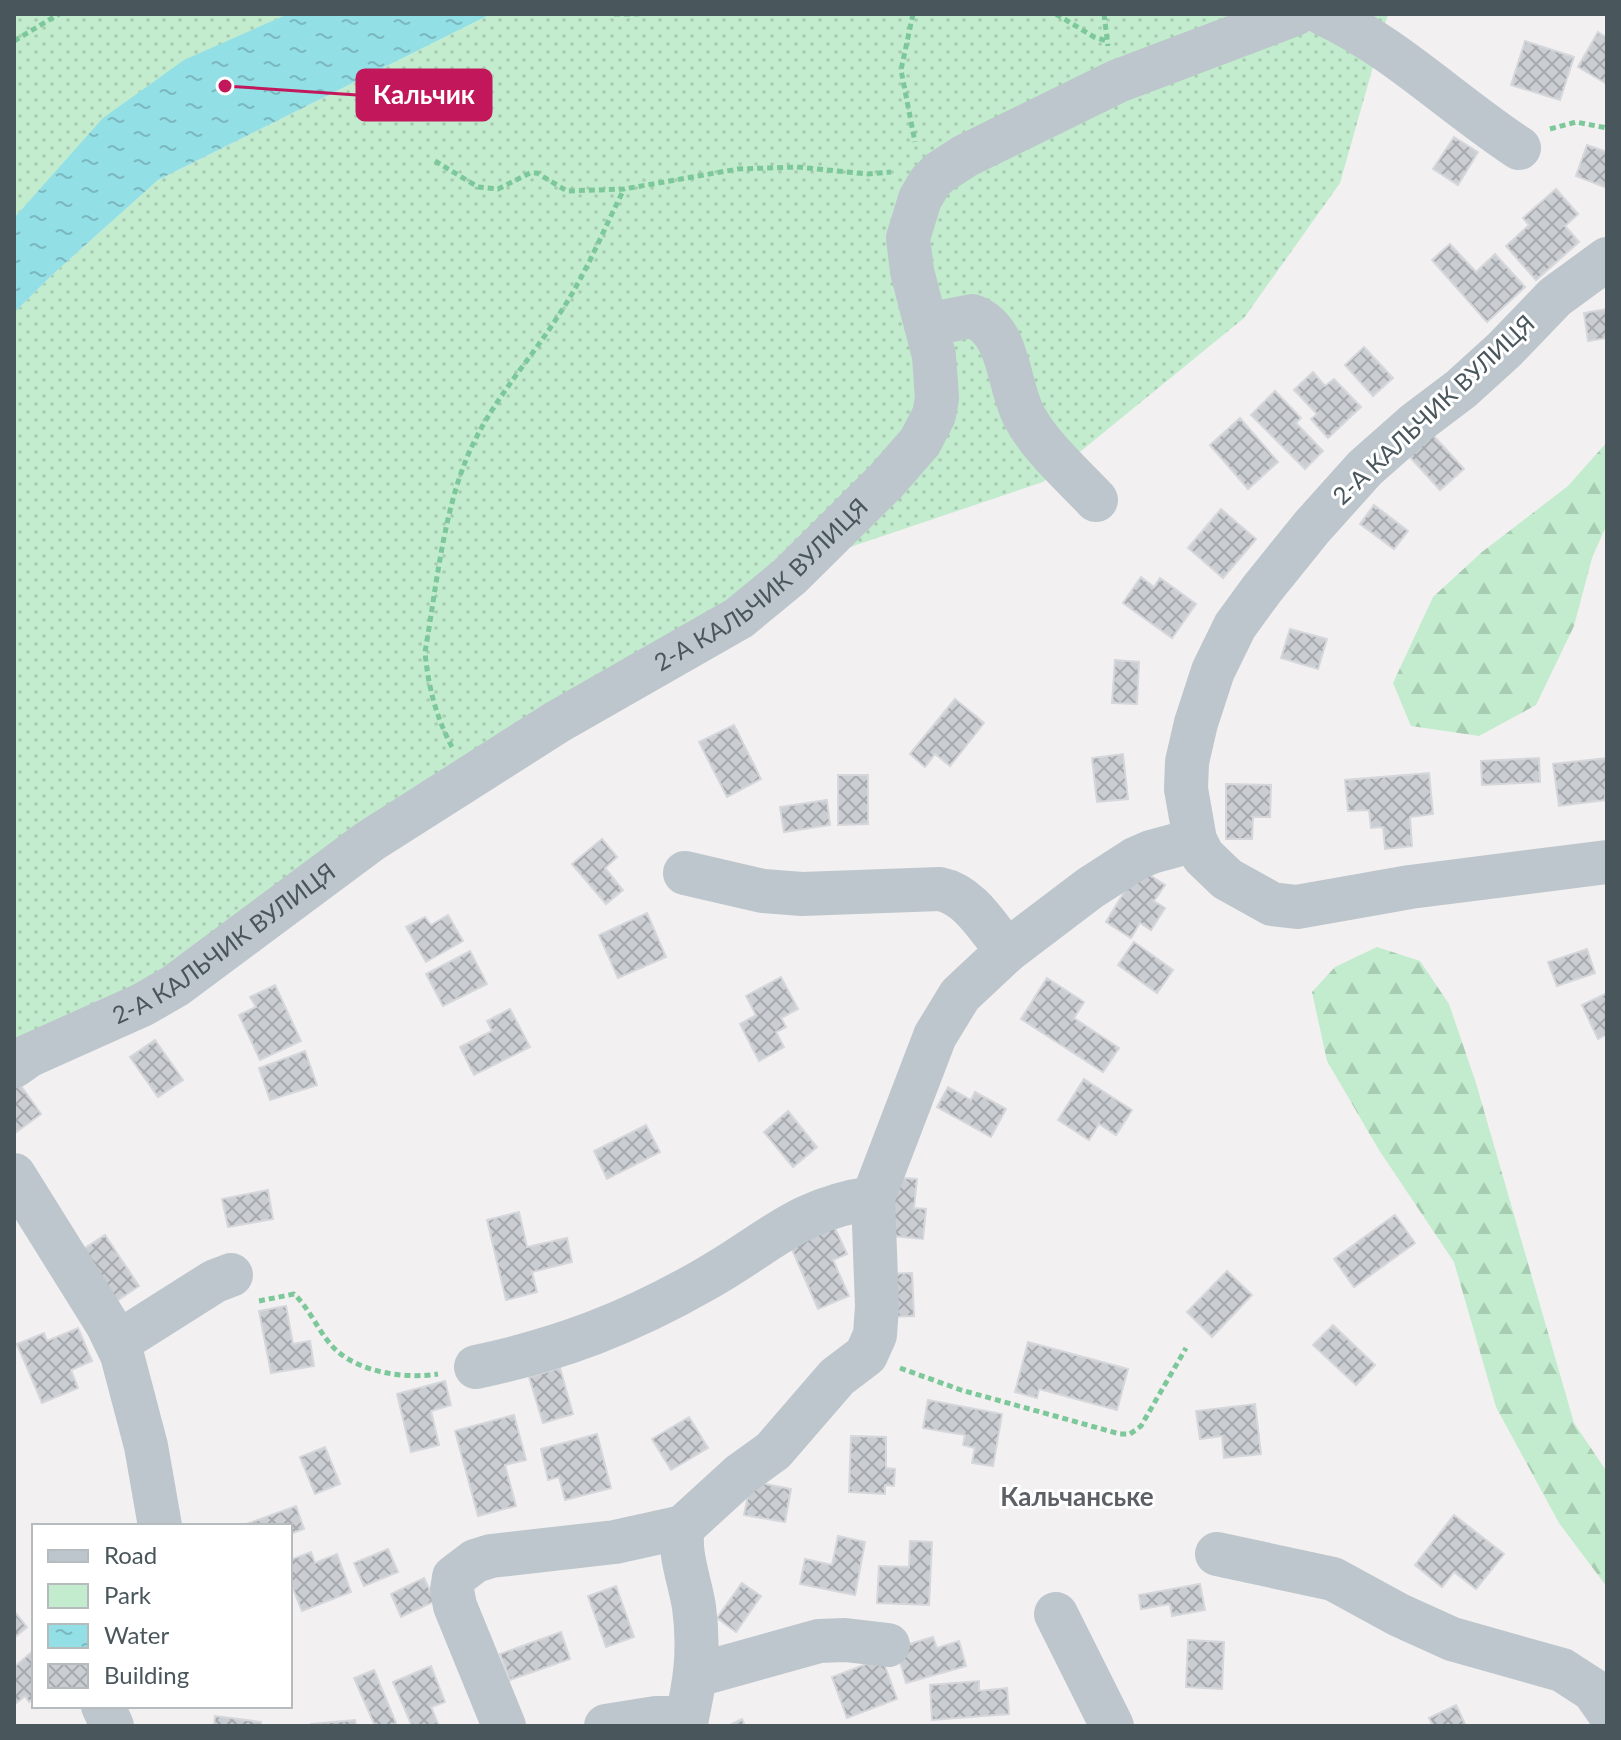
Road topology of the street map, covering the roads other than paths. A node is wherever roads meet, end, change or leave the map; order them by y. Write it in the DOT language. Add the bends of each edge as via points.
graph roads {
  1 [pos="1295,14"];
  2 [pos="1324,14"];
  3 [pos="1519,148"];
  4 [pos="1607,259"];
  5 [pos="926,325"];
  6 [pos="1096,500"];
  7 [pos="1195,840"];
  8 [pos="1607,862"];
  9 [pos="685,873"];
  10 [pos="1007,951"];
  11 [pos="14,1066"];
  12 [pos="14,1175"];
  13 [pos="873,1198"];
  14 [pos="231,1275"];
  15 [pos="117,1343"];
  16 [pos="476,1367"];
  17 [pos="160,1524"];
  18 [pos="683,1527"];
  19 [pos="1217,1554"];
  20 [pos="1056,1614"];
  21 [pos="888,1645"];
  22 [pos="697,1675"];
  23 [pos="1607,1710"];
  24 [pos="686,1722"];
  25 [pos="504,1726"];
  26 [pos="606,1726"];
  27 [pos="1112,1726"];
  1 -- 5 [label="street, 2-А КАЛЬЧИК ВУЛИЦЯ" via="1118,81 923,178 908,238"];
  2 -- 3 [label="street" via="1358,31"];
  4 -- 7 [label="street, 2-А КАЛЬЧИК ВУЛИЦЯ" via="1555,297 1461,389 1365,468 1249,606 1213,671 1187,762"];
  5 -- 6 [label="street" via="972,316 991,327 1023,415"];
  5 -- 11 [label="street, 2-А КАЛЬЧИК ВУЛИЦЯ" via="938,385 926,432 895,471 790,576 739,618 557,722 347,857 175,986"];
  7 -- 8 [label="street, 2-А КАЛЬЧИК ВУЛИЦЯ" via="1227,879 1272,904 1297,907"];
  7 -- 10 [label="street" via="1135,859"];
  9 -- 10 [label="street" via="802,894 951,891"];
  10 -- 13 [label="street" via="960,995 935,1036"];
  12 -- 15 [label="street"];
  13 -- 16 [label="street" via="841,1202 792,1223 708,1279 618,1324 550,1350"];
  13 -- 18 [label="street" via="877,1306 875,1335 866,1355 827,1388 773,1451"];
  14 -- 15 [label="street"];
  15 -- 17 [label="street" via="140,1420"];
  18 -- 22 [label="street"];
  18 -- 25 [label="street" via="615,1542 491,1556 454,1577 455,1606"];
  19 -- 23 [label="street" via="1333,1579 1452,1639 1562,1670 1593,1690"];
  20 -- 27 [label="street"];
  21 -- 22 [label="street" via="819,1641"];
  22 -- 24 [label="street"];
  24 -- 26 [label="street" via="656,1718"];
}
